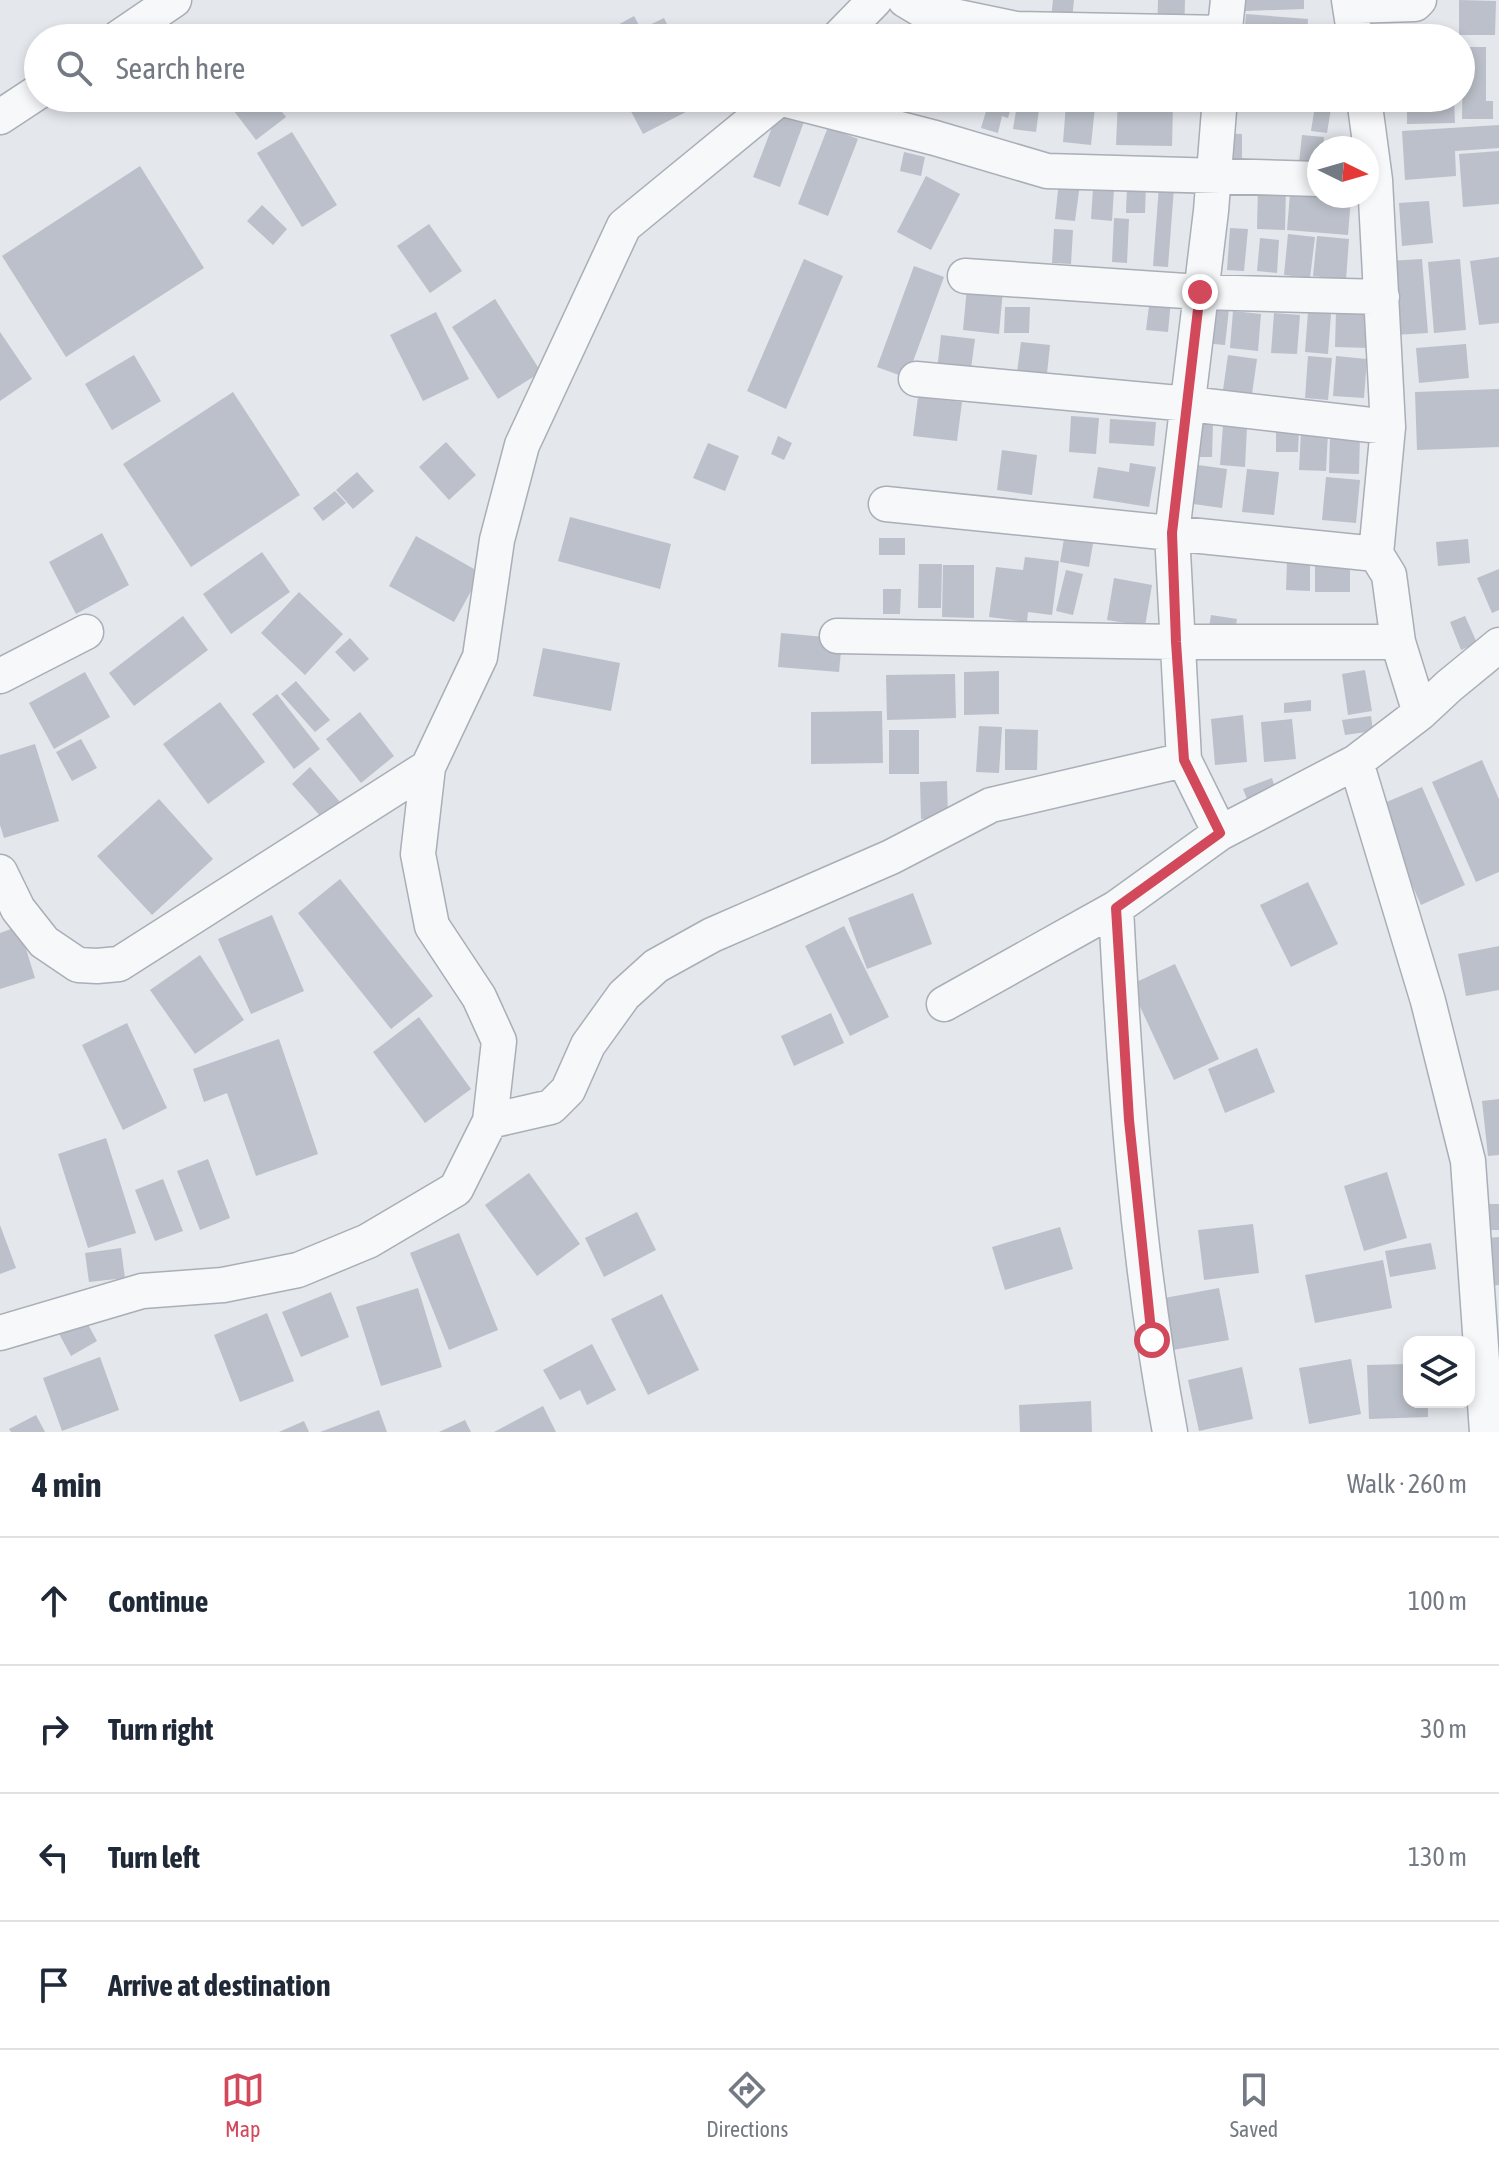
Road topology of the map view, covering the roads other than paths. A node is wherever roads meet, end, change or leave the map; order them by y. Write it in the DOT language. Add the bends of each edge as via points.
graph roads {
  1 [pos="174,0"];
  2 [pos="875,0"];
  3 [pos="905,0"];
  4 [pos="1419,0"];
  5 [pos="1351,15"];
  6 [pos="139,24"];
  7 [pos="852,24"];
  8 [pos="992,24"];
  9 [pos="24,101"];
  10 [pos="762,112"];
  11 [pos="830,112"];
  12 [pos="1219,112"];
  13 [pos="1365,112"];
  14 [pos="0,117"];
  15 [pos="1367,136"];
  16 [pos="1214,177"];
  17 [pos="1307,179"];
  18 [pos="1374,208"];
  19 [pos="965,276"];
  20 [pos="1200,292"];
  21 [pos="1382,297"];
  22 [pos="916,379"];
  23 [pos="1189,404"];
  24 [pos="1388,427"];
  25 [pos="886,504"];
  26 [pos="1172,533"];
  27 [pos="1376,554"];
  28 [pos="86,632"];
  29 [pos="837,636"];
  30 [pos="1176,642"];
  31 [pos="1398,642"];
  32 [pos="1499,645"];
  33 [pos="0,676"];
  34 [pos="1420,713"];
  35 [pos="1184,760"];
  36 [pos="1356,762"];
  37 [pos="428,767"];
  38 [pos="1220,833"];
  39 [pos="0,872"];
  40 [pos="1116,908"];
  41 [pos="944,1004"];
  42 [pos="490,1121"];
  43 [pos="1483,1162"];
  44 [pos="0,1333"];
  45 [pos="1170,1432"];
  46 [pos="1487,1432"];
  1 -- 6 [label="street"];
  2 -- 7 [label="street"];
  3 -- 8 [label="street" via="920,9"];
  4 -- 5 [label="street"];
  9 -- 14 [label="street"];
  10 -- 37 [label="street" via="624,226 522,445 497,540 480,657"];
  11 -- 16 [label="street" via="1047,171"];
  12 -- 16 [label="street"];
  13 -- 15 [label="street"];
  16 -- 17 [label="street"];
  16 -- 20 [label="street"];
  18 -- 21 [label="street"];
  19 -- 20 [label="street"];
  20 -- 21 [label="street"];
  20 -- 23 [label="street"];
  21 -- 24 [label="street"];
  22 -- 23 [label="street"];
  23 -- 24 [label="street"];
  23 -- 26 [label="street"];
  24 -- 27 [label="street"];
  25 -- 26 [label="street"];
  26 -- 27 [label="street"];
  26 -- 30 [label="street"];
  27 -- 31 [label="street" via="1389,575"];
  28 -- 33 [label="street"];
  29 -- 30 [label="street"];
  30 -- 31 [label="street"];
  30 -- 35 [label="street"];
  31 -- 34 [label="street"];
  32 -- 34 [label="street"];
  34 -- 36 [label="street"];
  35 -- 38 [label="street"];
  35 -- 42 [label="street" via="991,805 891,857 712,935 656,966 624,995 588,1045 568,1090 551,1107"];
  36 -- 38 [label="street"];
  36 -- 43 [label="street"];
  37 -- 39 [label="street" via="119,964 78,965 44,942 18,909"];
  37 -- 42 [label="street" via="418,854 432,926 479,997 499,1041"];
  38 -- 40 [label="street"];
  40 -- 41 [label="street"];
  40 -- 45 [label="street" via="1130,1136 1152,1340"];
  42 -- 44 [label="street" via="456,1189 368,1241 298,1270 223,1285 142,1291"];
  43 -- 46 [label="street"];
}
